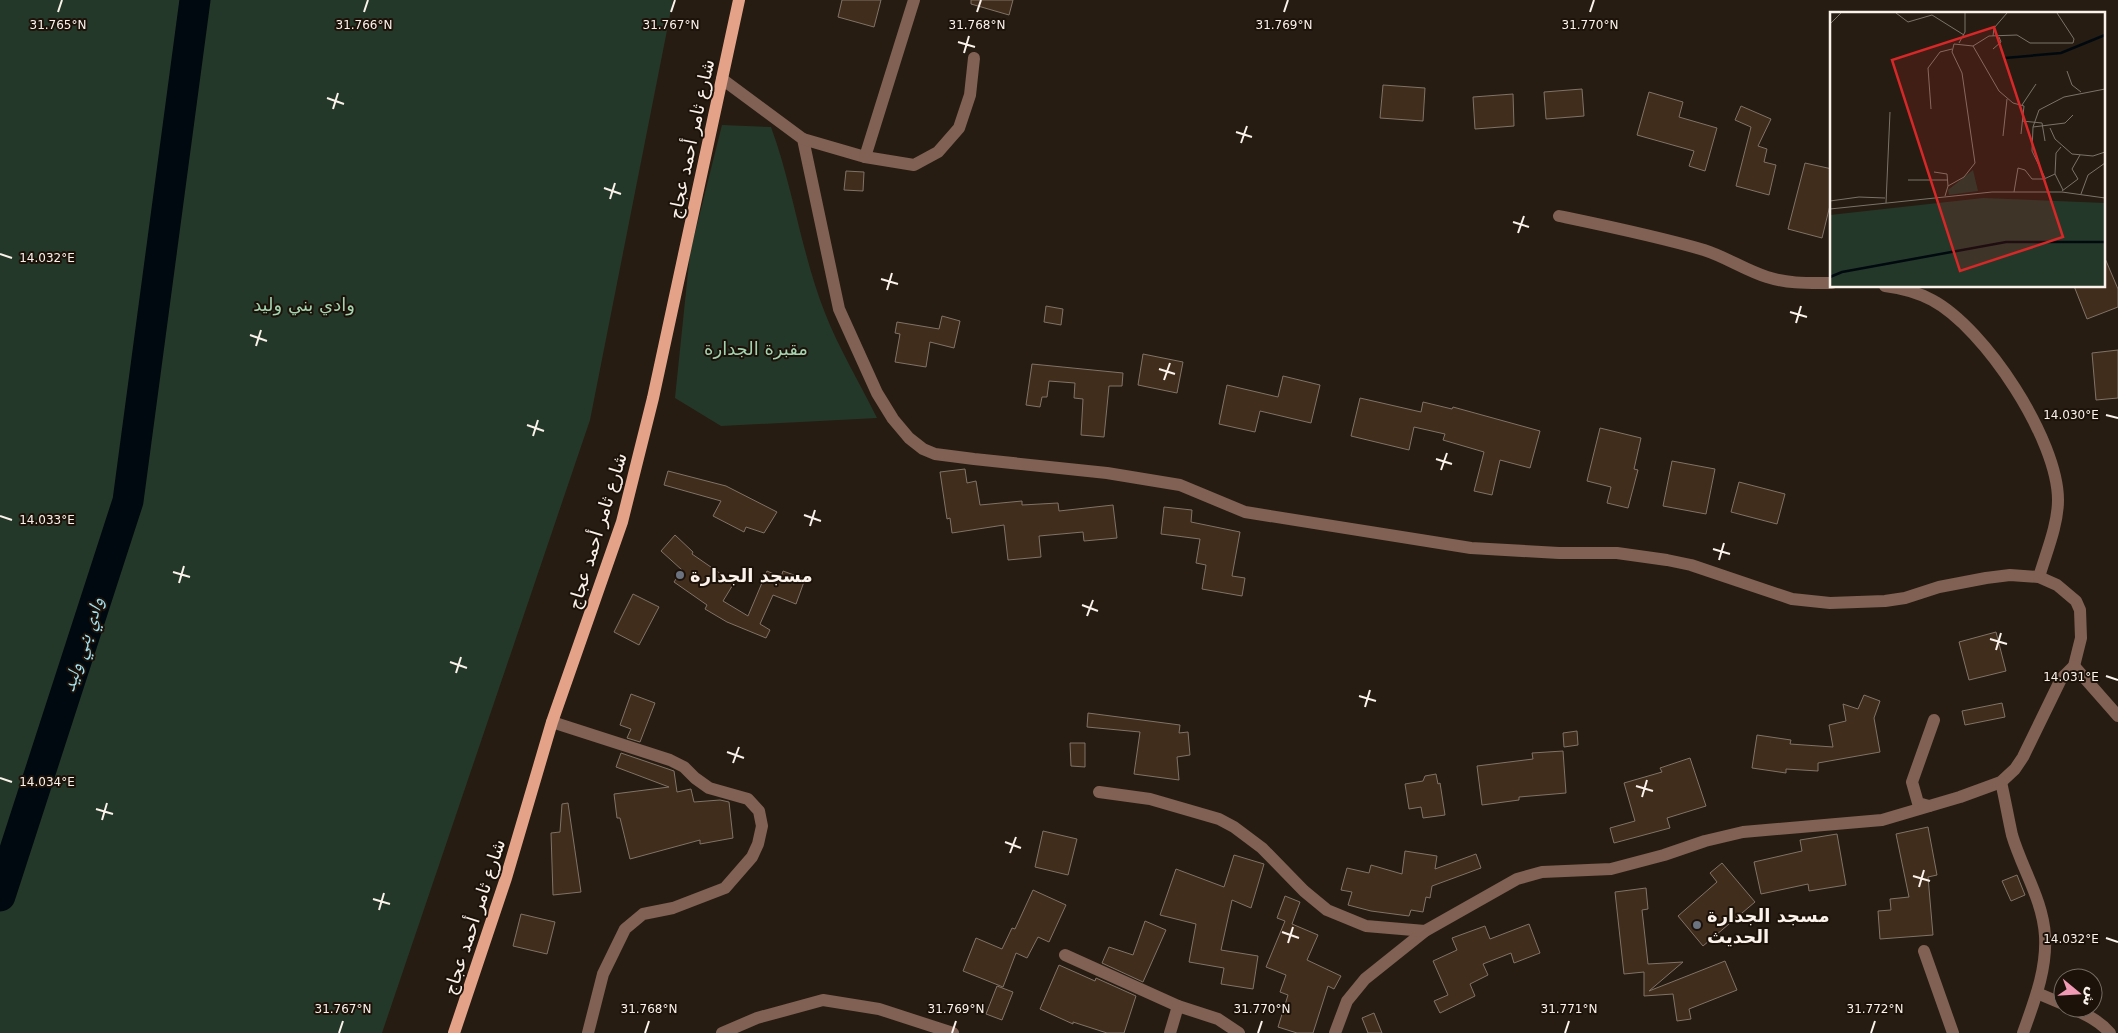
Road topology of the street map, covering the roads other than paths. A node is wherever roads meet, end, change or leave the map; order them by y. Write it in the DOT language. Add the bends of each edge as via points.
graph roads {
  1 [pos="739,0"];
  2 [pos="914,0"];
  3 [pos="974,58"];
  4 [pos="722,79"];
  5 [pos="803,139"];
  6 [pos="865,158"];
  7 [pos="1559,216"];
  8 [pos="1830,284"];
  9 [pos="1896,288"];
  10 [pos="2039,577"];
  11 [pos="2074,666"];
  12 [pos="2118,716"];
  13 [pos="1934,720"];
  14 [pos="552,722"];
  15 [pos="2001,782"];
  16 [pos="1099,792"];
  17 [pos="1928,806"];
  18 [pos="1424,931"];
  19 [pos="1924,951"];
  20 [pos="1066,955"];
  21 [pos="2037,993"];
  22 [pos="2053,1000"];
  23 [pos="1178,1006"];
  24 [pos="2091,1018"];
  25 [pos="454,1033"];
  26 [pos="588,1033"];
  27 [pos="722,1033"];
  28 [pos="953,1033"];
  29 [pos="1170,1033"];
  30 [pos="1239,1033"];
  31 [pos="1335,1033"];
  32 [pos="1953,1033"];
  33 [pos="2023,1033"];
  34 [pos="2110,1033"];
  1 -- 4 [label="main road, شارع ثامر أحمد عجاج"];
  2 -- 6 [label="street"];
  3 -- 6 [label="street" via="970,95 959,128 938,152 914,165"];
  4 -- 5 [label="street"];
  4 -- 14 [label="main road, شارع ثامر أحمد عجاج" via="653,398 622,522"];
  5 -- 6 [label="street"];
  5 -- 10 [label="street" via="839,309 877,393 893,419 908,438 935,454 1107,473 1180,485 1245,512 1471,548 1559,554 1617,553 1667,560 1792,599 1830,603 1885,601 1986,578 2010,575"];
  7 -- 8 [label="street" via="1673,241 1728,258 1778,280"];
  9 -- 10 [label="street" via="1933,300 1960,322 2009,379 2044,441 2055,472 2058,500 2051,539"];
  10 -- 11 [label="street" via="2057,585 2076,601 2080,610 2081,638"];
  11 -- 12 [label="street"];
  11 -- 15 [label="street" via="2061,679 2023,757"];
  13 -- 17 [label="street" via="1912,782 1918,803"];
  14 -- 25 [label="main road, شارع ثامر أحمد عجاج" via="506,878"];
  14 -- 26 [label="street" via="670,760 709,788 748,799 759,810 762,826 752,857 725,888 673,908 643,914 625,929 603,974"];
  15 -- 17 [label="street"];
  15 -- 21 [label="street" via="2013,835 2038,902 2045,935"];
  16 -- 18 [label="street" via="1150,799 1219,819 1262,848 1327,910 1366,926"];
  17 -- 18 [label="street" via="1882,820 1743,832 1612,869 1542,872 1517,879"];
  18 -- 31 [label="street" via="1352,992"];
  19 -- 32 [label="street"];
  20 -- 23 [label="street"];
  21 -- 22 [label="street"];
  21 -- 33 [label="street"];
  23 -- 29 [label="street"];
  23 -- 30 [label="street" via="1218,1019"];
  24 -- 34 [label="street"];
  27 -- 28 [label="street" via="757,1018 823,1000 879,1009"];
}
